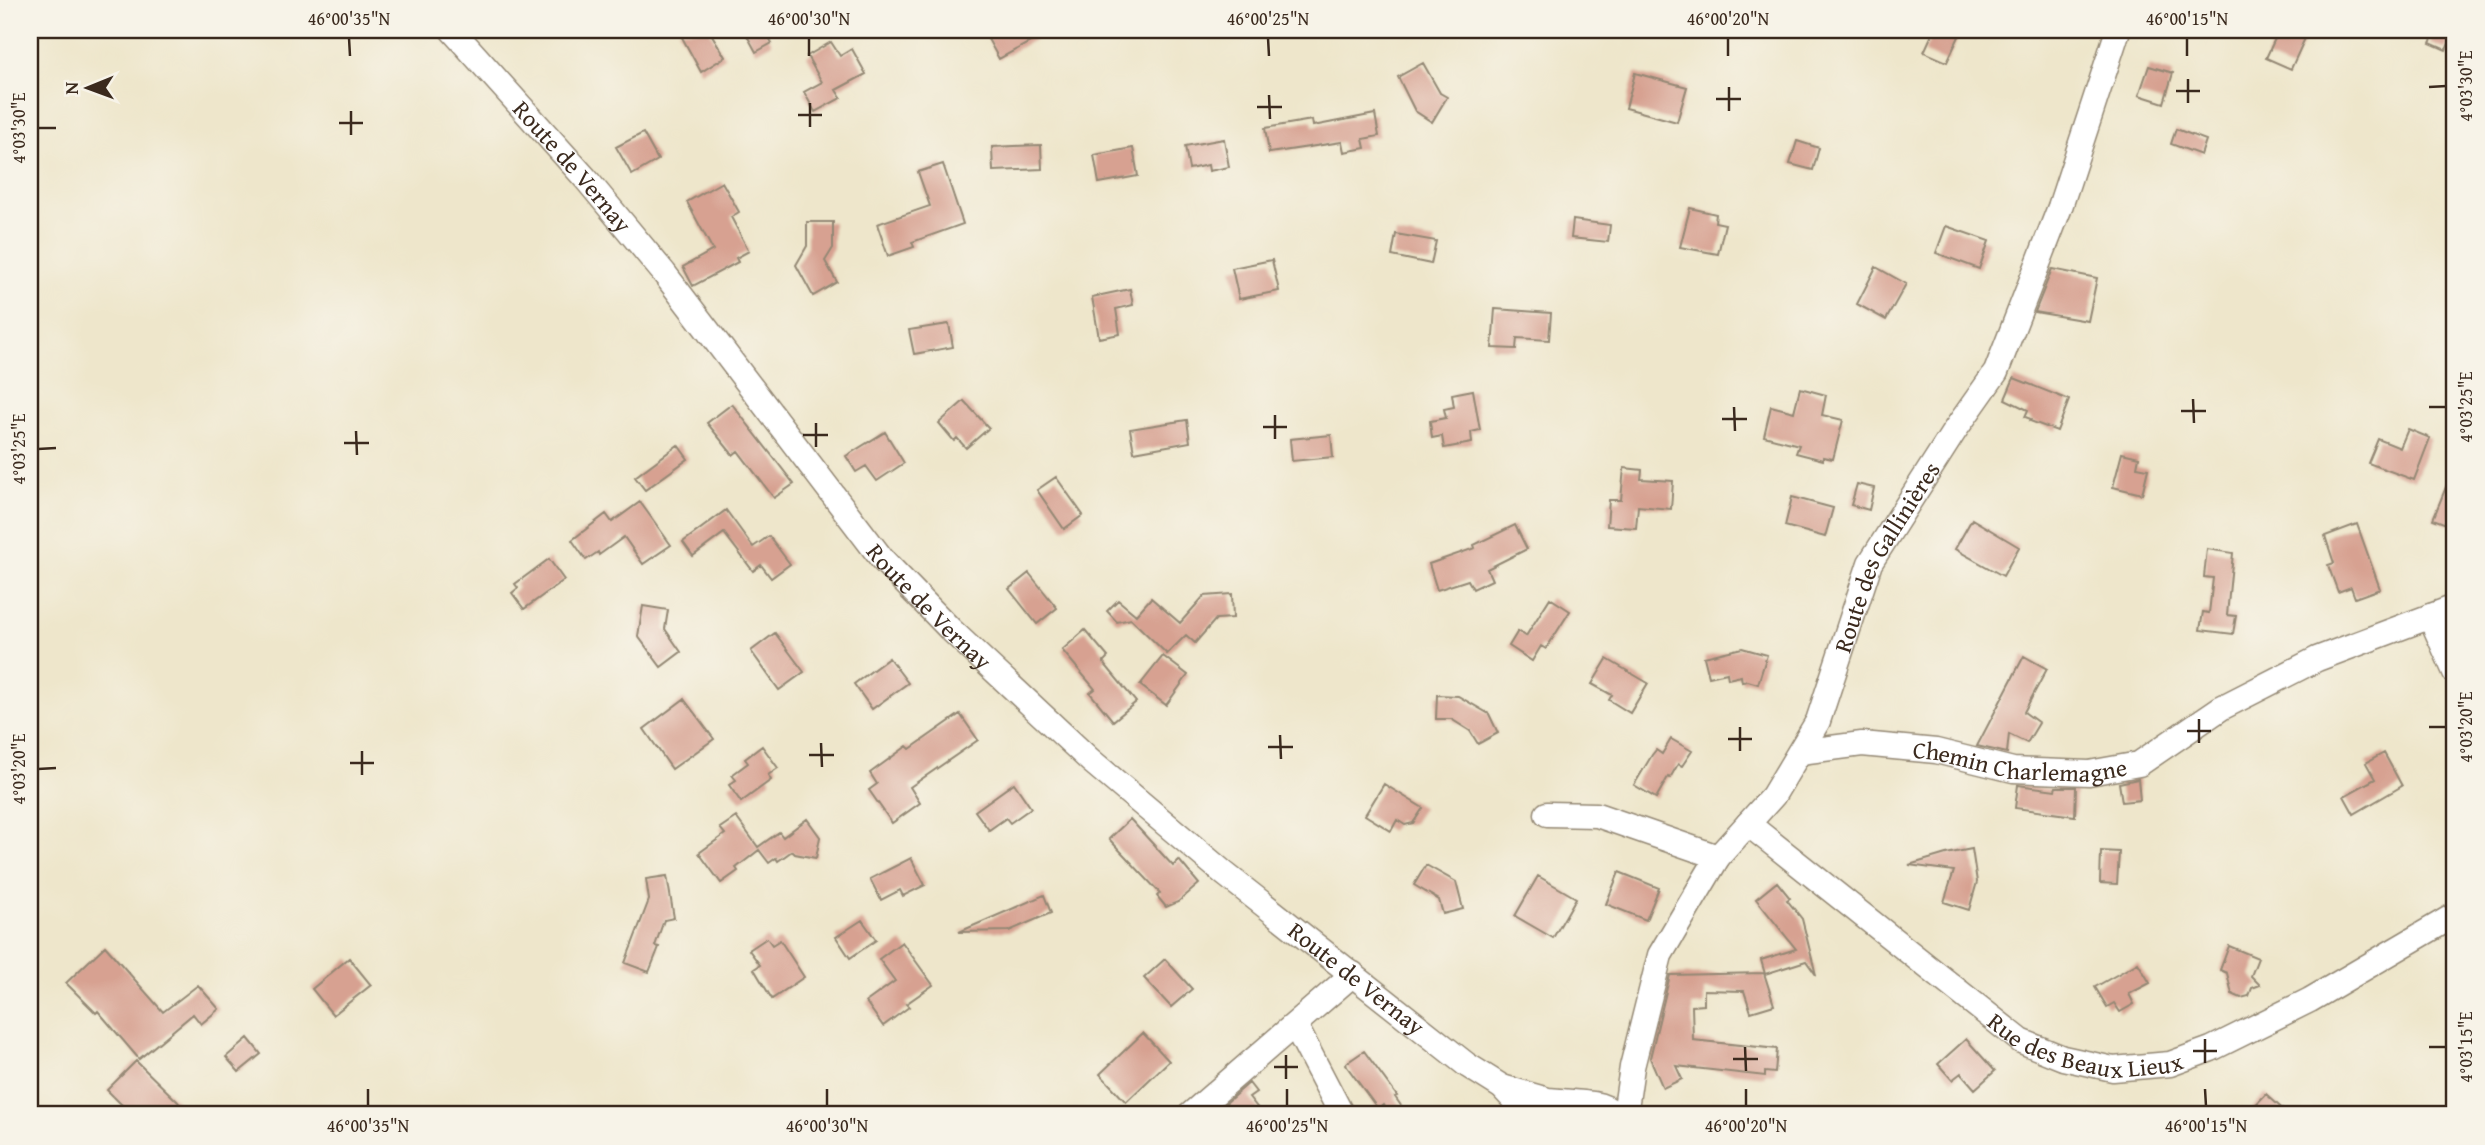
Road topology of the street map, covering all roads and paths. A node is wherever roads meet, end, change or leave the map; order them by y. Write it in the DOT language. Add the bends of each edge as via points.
graph roads {
  1 [pos="452,30"];
  2 [pos="2118,30"];
  3 [pos="2455,607"];
  4 [pos="2430,616"];
  5 [pos="2455,672"];
  6 [pos="1800,752"];
  7 [pos="1547,814"];
  8 [pos="1748,824"];
  9 [pos="1718,857"];
  10 [pos="2455,915"];
  11 [pos="1353,974"];
  12 [pos="1295,1025"];
  13 [pos="1632,1067"];
  14 [pos="1502,1087"];
  15 [pos="1590,1103"];
  16 [pos="1190,1115"];
  17 [pos="1342,1115"];
  18 [pos="1528,1115"];
  19 [pos="1560,1115"];
  20 [pos="1617,1115"];
  21 [pos="1625,1115"];
  1 -- 11 [label="street, Route de Vernay" via="656,263 899,577 1090,760"];
  2 -- 6 [label="street, Route des Gallinières" via="2060,207 1996,372 1870,563 1818,721"];
  3 -- 4 [label="street, Chemin Charlemagne"];
  4 -- 5 [label="street"];
  4 -- 6 [label="street, Chemin Charlemagne" via="2317,659 2221,708 2139,764 2089,773 2012,770 1936,751 1862,744"];
  6 -- 8 [label="street, Route des Gallinières" via="1773,796"];
  7 -- 9 [label="street" via="1597,815"];
  8 -- 9 [label="street, Route des Gallinières"];
  8 -- 10 [label="street, Rue des Beaux Lieux" via="2021,1041 2063,1059 2113,1069 2170,1065 2211,1049 2310,1000"];
  9 -- 13 [label="street, Route des Gallinières" via="1660,955"];
  11 -- 12 [label="street"];
  11 -- 14 [label="street, Route de Vernay" via="1467,1065"];
  12 -- 16 [label="street"];
  12 -- 17 [label="street"];
  13 -- 15 [label="street"];
  13 -- 21 [label="street, Route des Gallinières"];
  14 -- 15 [label="street, Route de Vernay" via="1548,1100"];
  14 -- 18 [label="street, Route de Vernay"];
  15 -- 19 [label="street"];
  15 -- 20 [label="street"];
}
